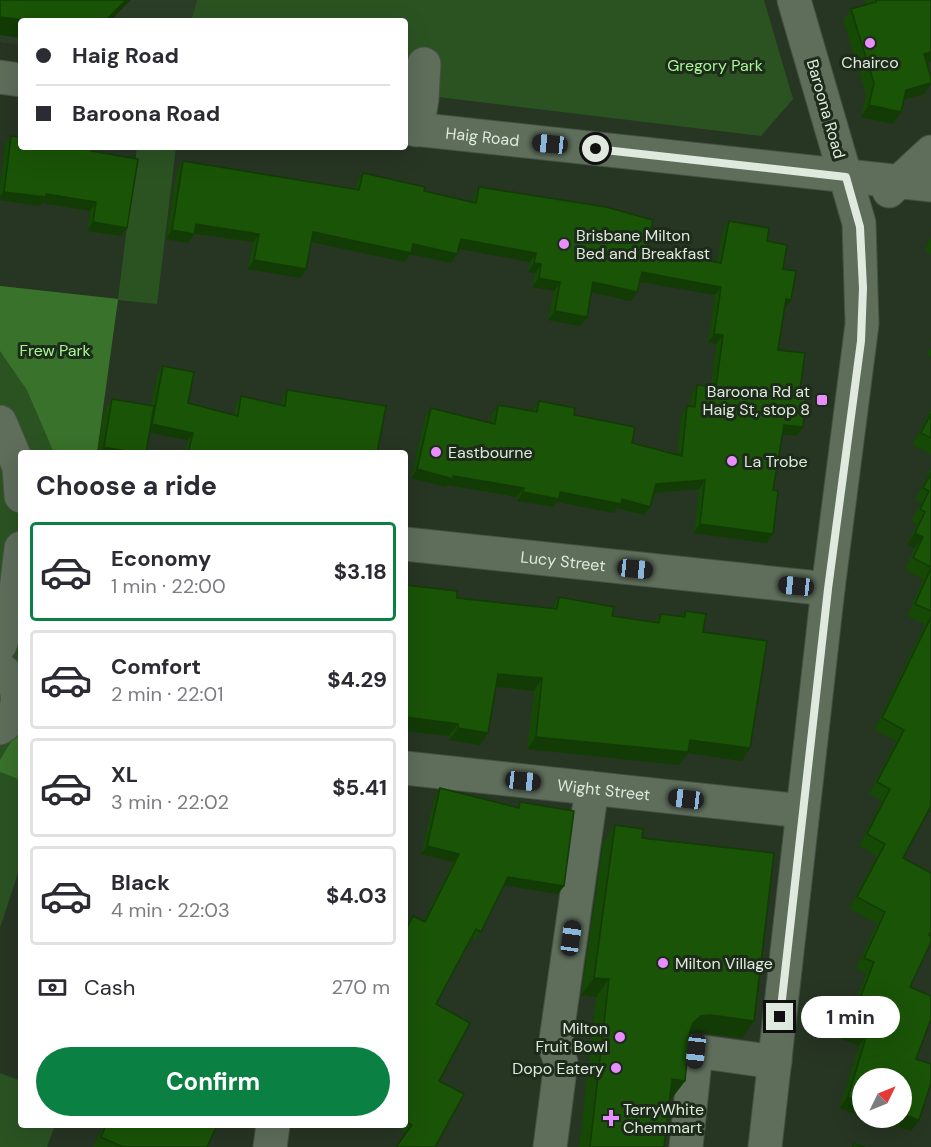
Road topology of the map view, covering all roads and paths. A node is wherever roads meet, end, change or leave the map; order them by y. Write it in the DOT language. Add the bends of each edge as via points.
graph roads {
  1 [pos="794,0"];
  2 [pos="424,64"];
  3 [pos="0,77"];
  4 [pos="18,80"];
  5 [pos="411,129"];
  6 [pos="931,152"];
  7 [pos="846,177"];
  8 [pos="899,183"];
  9 [pos="931,185"];
  10 [pos="859,233"];
  11 [pos="0,422"];
  12 [pos="18,465"];
  13 [pos="408,544"];
  14 [pos="18,573"];
  15 [pos="828,589"];
  16 [pos="0,645"];
  17 [pos="0,669"];
  18 [pos="0,728"];
  19 [pos="408,768"];
  20 [pos="592,788"];
  21 [pos="802,811"];
  22 [pos="775,1062"];
  23 [pos="273,1128"];
  24 [pos="270,1147"];
  25 [pos="550,1147"];
  26 [pos="686,1147"];
  27 [pos="765,1147"];
  1 -- 7 [label="street, Baroona Road"];
  2 -- 5 [label="street" via="422,99"];
  3 -- 4 [label="street"];
  5 -- 7 [label="street, Haig Road"];
  6 -- 8 [label="street"];
  7 -- 8 [label="street, Haig Road"];
  7 -- 10 [label="street, Baroona Road"];
  8 -- 9 [label="street, Haig Road"];
  8 -- 10 [label="street" via="870,210"];
  10 -- 15 [label="street, Baroona Road" via="861,341"];
  11 -- 12 [label="street"];
  13 -- 15 [label="street, Lucy Street"];
  14 -- 16 [label="street" via="14,607"];
  15 -- 21 [label="street, Baroona Road"];
  17 -- 18 [label="street" via="11,677 18,698 11,719"];
  19 -- 20 [label="street, Wight Street"];
  20 -- 21 [label="street, Wight Street"];
  20 -- 25 [label="street" via="555,1047 561,1062"];
  21 -- 22 [label="street, Baroona Road"];
  22 -- 26 [label="street" via="696,1051"];
  22 -- 27 [label="street, Baroona Road"];
  23 -- 24 [label="street"];
}
